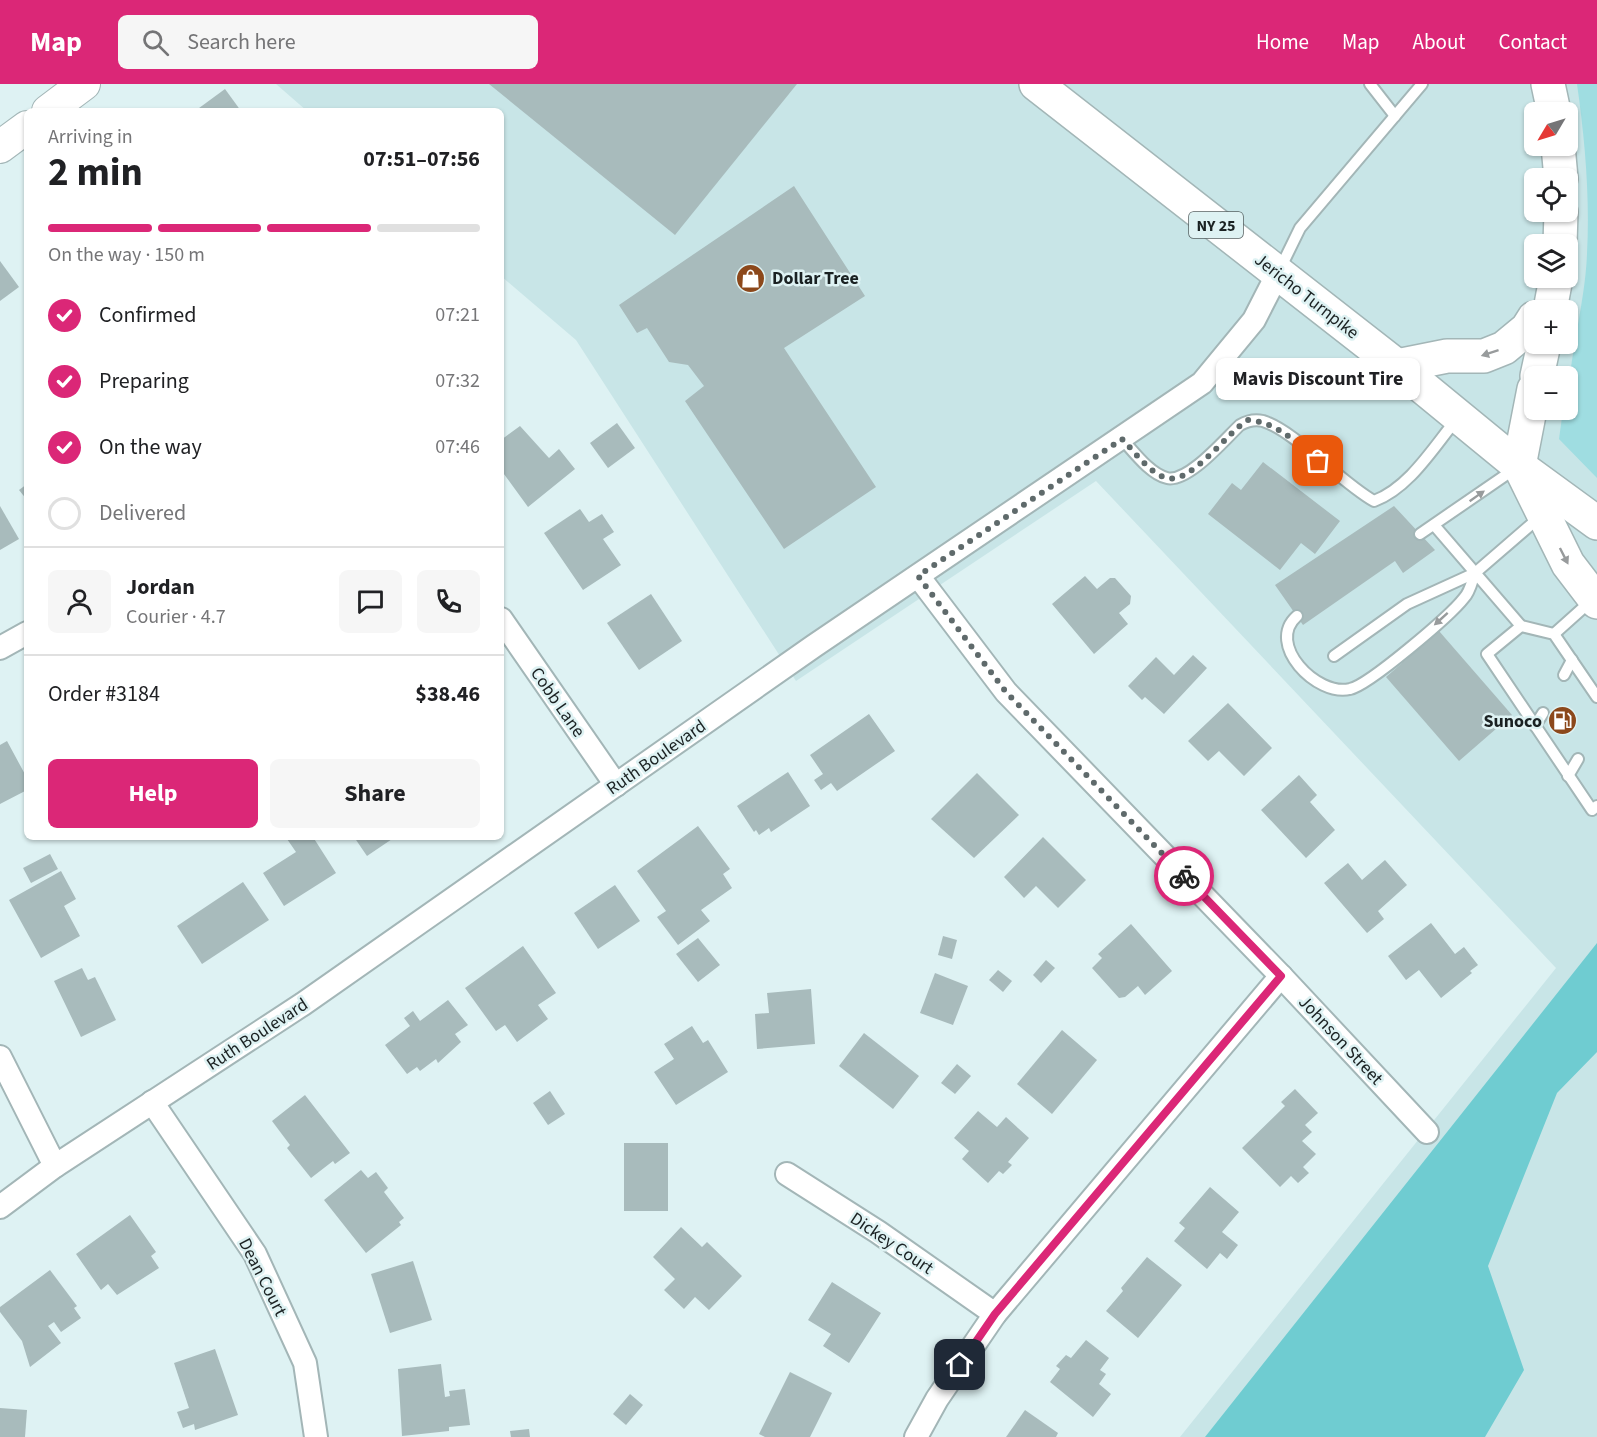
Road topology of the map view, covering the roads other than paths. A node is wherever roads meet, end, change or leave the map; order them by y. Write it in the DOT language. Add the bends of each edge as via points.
graph roads {
  1 [pos="84,84"];
  2 [pos="1036,84"];
  3 [pos="1370,84"];
  4 [pos="1422,84"];
  5 [pos="1548,84"];
  6 [pos="1552,102"];
  7 [pos="52,108"];
  8 [pos="1395,116"];
  9 [pos="24,129"];
  10 [pos="0,147"];
  11 [pos="1278,273"];
  12 [pos="1524,331"];
  13 [pos="1397,366"];
  14 [pos="1459,416"];
  15 [pos="1528,420"];
  16 [pos="1122,439"];
  17 [pos="1519,466"];
  18 [pos="1543,514"];
  19 [pos="1597,523"];
  20 [pos="1434,525"];
  21 [pos="1420,534"];
  22 [pos="1476,573"];
  23 [pos="918,576"];
  24 [pos="1595,600"];
  25 [pos="1297,616"];
  26 [pos="504,623"];
  27 [pos="1521,626"];
  28 [pos="1554,633"];
  29 [pos="24,635"];
  30 [pos="0,648"];
  31 [pos="1334,656"];
  32 [pos="1572,660"];
  33 [pos="1564,675"];
  34 [pos="1597,697"];
  35 [pos="1543,712"];
  36 [pos="1535,726"];
  37 [pos="1578,759"];
  38 [pos="1568,776"];
  39 [pos="616,785"];
  40 [pos="1597,806"];
  41 [pos="1281,976"];
  42 [pos="0,1057"];
  43 [pos="152,1102"];
  44 [pos="1427,1132"];
  45 [pos="55,1166"];
  46 [pos="787,1174"];
  47 [pos="0,1207"];
  48 [pos="995,1314"];
  49 [pos="316,1437"];
  50 [pos="916,1437"];
  1 -- 7 [label="street"];
  2 -- 11 [label="main road, Jericho Turnpike / NY 25"];
  3 -- 8 [label="lane"];
  4 -- 8 [label="lane"];
  5 -- 6 [label="main road"];
  8 -- 11 [label="lane" via="1300,228"];
  9 -- 10 [label="street"];
  11 -- 13 [label="main road, Jericho Turnpike / NY 25"];
  11 -- 16 [label="street, Ruth Boulevard" via="1254,320 1202,383"];
  12 -- 13 [label="main road, one-way" via="1504,348 1484,356 1447,356"];
  13 -- 14 [label="main road, Jericho Turnpike / NY 25"];
  14 -- 16 [label="lane" via="1406,479 1388,496 1374,501 1354,490 1283,432 1262,421 1248,420 1240,425 1200,464 1178,479 1166,478 1146,464"];
  14 -- 17 [label="main road, Jericho Turnpike / NY 25"];
  15 -- 17 [label="main road"];
  16 -- 23 [label="street, Ruth Boulevard"];
  17 -- 18 [label="main road, Jericho Turnpike / NY 25"];
  17 -- 19 [label="main road, Jericho Turnpike / NY 25"];
  20 -- 17 [label="lane, one-way"];
  18 -- 22 [label="lane"];
  18 -- 24 [label="main road, Jericho Turnpike / NY 25, one-way" via="1568,564"];
  20 -- 21 [label="lane"];
  20 -- 22 [label="lane"];
  22 -- 25 [label="lane, one-way" via="1466,597 1405,652 1351,689 1338,690 1319,683 1288,651 1287,630"];
  22 -- 27 [label="lane"];
  22 -- 31 [label="lane" via="1407,604"];
  23 -- 39 [label="street, Ruth Boulevard"];
  23 -- 41 [label="street, Johnson Street" via="1006,692"];
  24 -- 28 [label="lane"];
  26 -- 39 [label="street, Cobb Lane"];
  27 -- 28 [label="lane"];
  27 -- 36 [label="lane" via="1487,654"];
  28 -- 32 [label="lane"];
  29 -- 30 [label="street"];
  32 -- 33 [label="lane"];
  32 -- 34 [label="lane"];
  35 -- 36 [label="lane"];
  36 -- 38 [label="lane"];
  37 -- 38 [label="lane"];
  38 -- 40 [label="lane" via="1592,810"];
  39 -- 43 [label="street, Ruth Boulevard" via="303,1004"];
  41 -- 44 [label="street, Johnson Street"];
  41 -- 48 [label="street"];
  42 -- 45 [label="street"];
  43 -- 45 [label="street, Ruth Boulevard"];
  43 -- 49 [label="street, Dean Court" via="255,1254 305,1363"];
  45 -- 47 [label="street, Ruth Boulevard"];
  46 -- 48 [label="street, Dickey Court"];
  48 -- 50 [label="street"];
}
